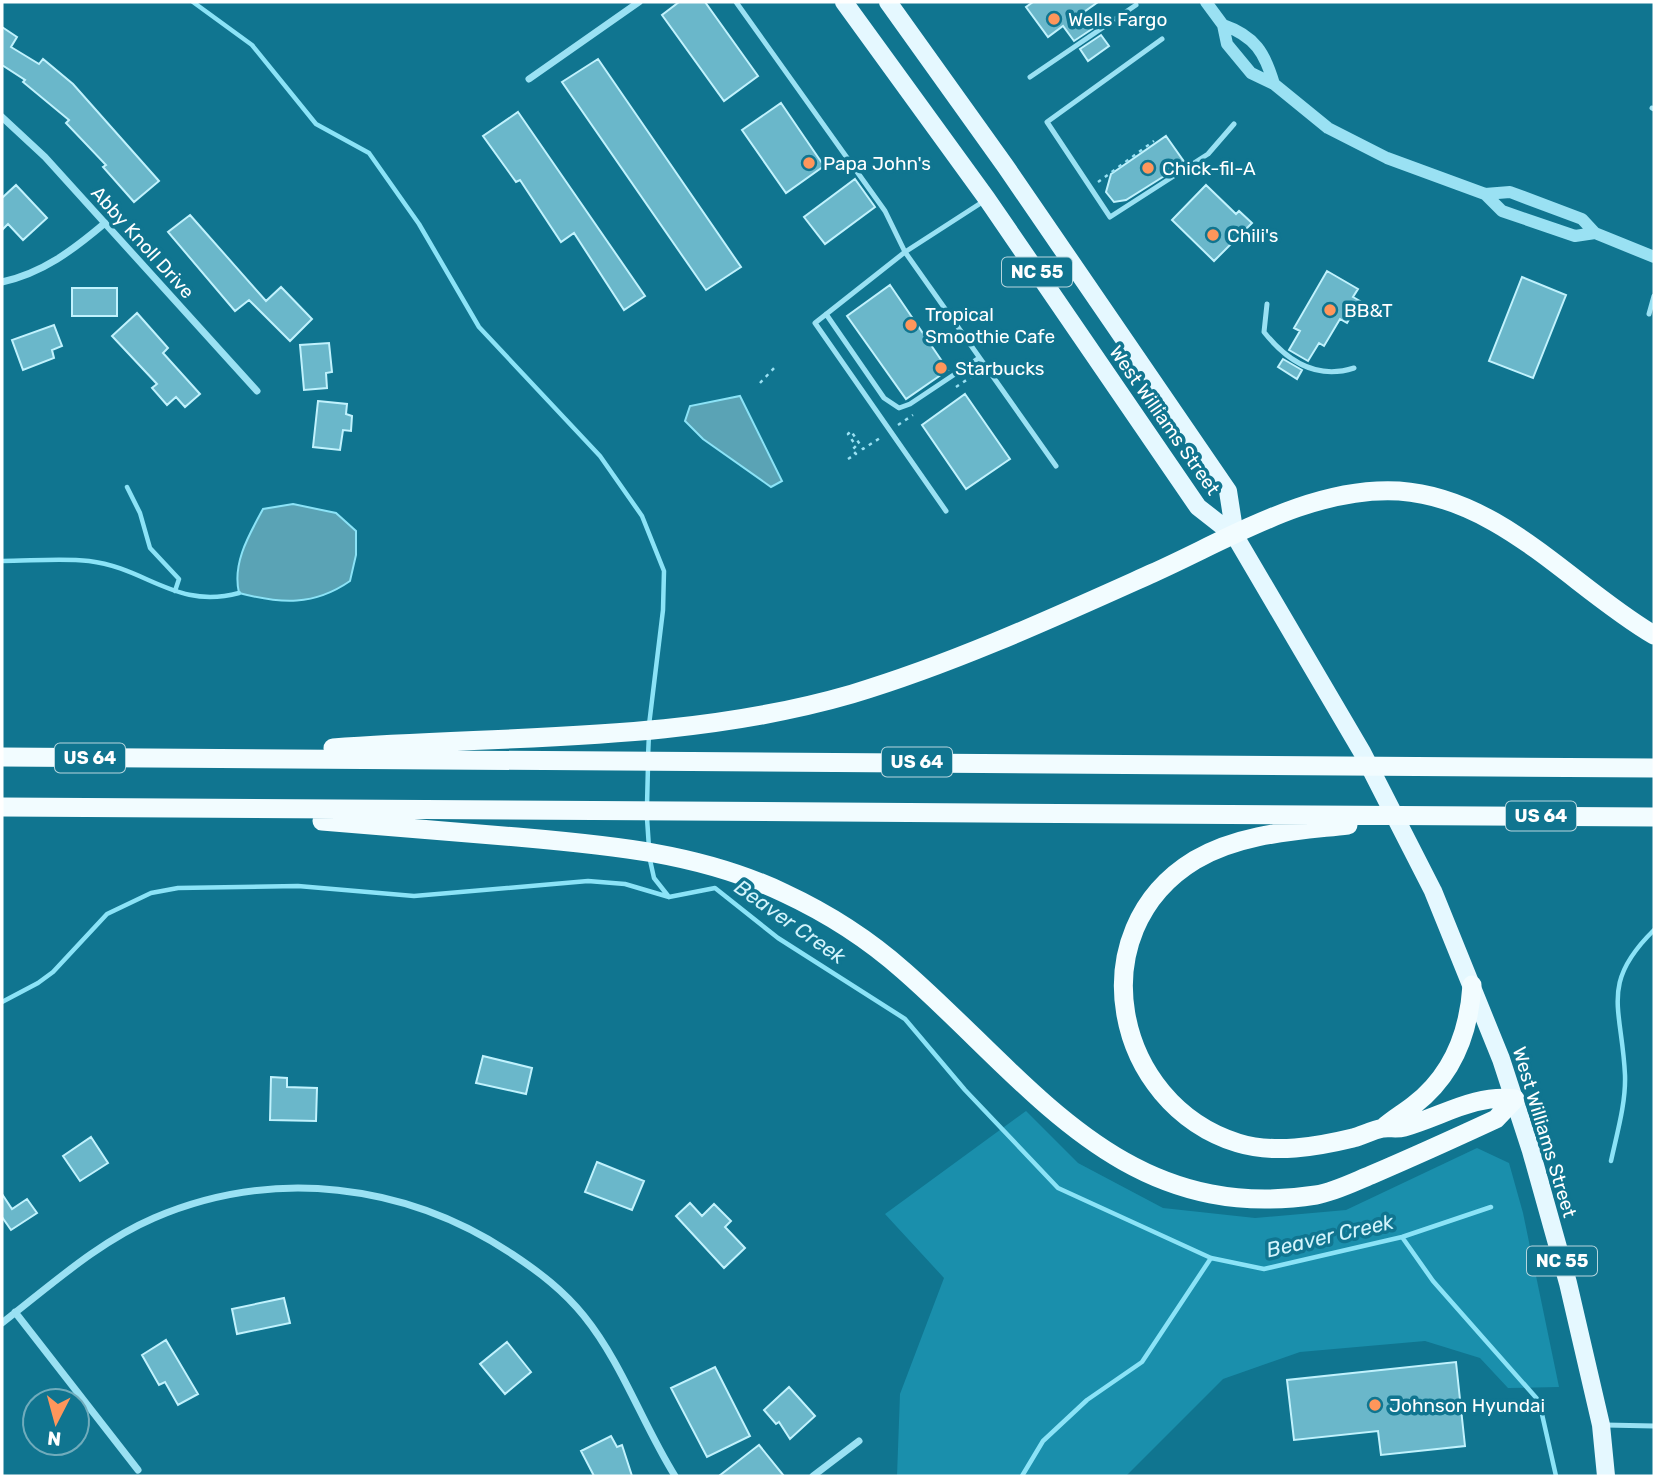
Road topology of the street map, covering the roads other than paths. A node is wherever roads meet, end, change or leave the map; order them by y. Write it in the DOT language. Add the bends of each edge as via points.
graph roads {
  1 [pos="639,2"];
  2 [pos="736,2"];
  3 [pos="844,2"];
  4 [pos="888,2"];
  5 [pos="1206,2"];
  6 [pos="1136,5"];
  7 [pos="1223,25"];
  8 [pos="1162,39"];
  9 [pos="1030,77"];
  10 [pos="529,79"];
  11 [pos="1274,84"];
  12 [pos="2,117"];
  13 [pos="1234,124"];
  14 [pos="1485,194"];
  15 [pos="987,199"];
  16 [pos="105,223"];
  17 [pos="1595,233"];
  18 [pos="905,253"];
  19 [pos="1654,257"];
  20 [pos="2,282"];
  21 [pos="1654,296"];
  22 [pos="1267,304"];
  23 [pos="826,314"];
  24 [pos="1649,314"];
  25 [pos="979,358"];
  26 [pos="1354,368"];
  27 [pos="257,391"];
  28 [pos="1056,466"];
  29 [pos="946,511"];
  30 [pos="1235,536"];
  31 [pos="1654,635"];
  32 [pos="2,757"];
  33 [pos="179,758"];
  34 [pos="1654,768"];
  35 [pos="2,807"];
  36 [pos="178,809"];
  37 [pos="1427,815"];
  38 [pos="1654,817"];
  39 [pos="1472,985"];
  40 [pos="1515,1098"];
  41 [pos="1382,1128"];
  42 [pos="15,1312"];
  43 [pos="2,1323"];
  44 [pos="1601,1425"];
  45 [pos="1654,1426"];
  46 [pos="859,1441"];
  47 [pos="138,1470"];
  48 [pos="675,1476"];
  49 [pos="813,1476"];
  50 [pos="1606,1476"];
  1 -- 10 [label="street"];
  2 -- 18 [label="lane" via="878,201"];
  3 -- 15 [label="main road, West Williams Street / NC 55"];
  4 -- 30 [label="main road, West Williams Street / NC 55" via="1228,491"];
  5 -- 7 [label="street"];
  6 -- 9 [label="lane"];
  7 -- 11 [label="street" via="1227,44 1251,73"];
  7 -- 11 [label="street" via="1245,32 1267,61"];
  8 -- 13 [label="lane" via="1047,122 1110,217 1208,153"];
  11 -- 14 [label="street" via="1321,122 1367,149"];
  12 -- 16 [label="street, Abby Knoll Drive"];
  14 -- 17 [label="street" via="1510,192 1582,219"];
  14 -- 17 [label="street" via="1502,211 1575,236"];
  15 -- 18 [label="lane"];
  15 -- 30 [label="main road, West Williams Street / NC 55" via="1198,507"];
  16 -- 20 [label="street" via="36,272"];
  16 -- 27 [label="street, Abby Knoll Drive"];
  17 -- 19 [label="street"];
  18 -- 23 [label="lane"];
  18 -- 25 [label="lane"];
  21 -- 24 [label="lane"];
  22 -- 26 [label="lane" via="1264,332 1279,351 1334,374"];
  23 -- 25 [label="lane" via="884,398 899,408"];
  23 -- 29 [label="lane" via="815,323"];
  25 -- 28 [label="lane"];
  30 -- 31 [label="highway" via="1283,513 1364,493 1400,491 1439,499 1508,531"];
  30 -- 33 [label="highway" via="968,652 786,713 621,734"];
  30 -- 39 [label="main road, West Williams Street / NC 55" via="1362,752 1433,891"];
  32 -- 33 [label="highway, US 64"];
  33 -- 34 [label="highway, US 64"];
  35 -- 36 [label="highway, US 64"];
  36 -- 37 [label="highway, US 64"];
  36 -- 40 [label="highway" via="607,845 731,871 818,911 876,947 1087,1139 1117,1160 1185,1189 1224,1196 1318,1195 1496,1119"];
  37 -- 38 [label="highway, US 64"];
  37 -- 41 [label="highway" via="1264,835 1228,844 1194,861 1169,881 1139,920 1127,954 1123,987 1129,1035 1139,1062 1180,1113 1238,1143 1269,1148 1330,1143"];
  39 -- 40 [label="main road, West Williams Street / NC 55"];
  39 -- 41 [label="highway" via="1464,1037 1449,1068 1434,1087"];
  40 -- 41 [label="highway" via="1491,1096 1401,1128"];
  40 -- 44 [label="main road, West Williams Street / NC 55" via="1568,1283"];
  42 -- 43 [label="street"];
  42 -- 47 [label="street"];
  42 -- 48 [label="street" via="98,1250 154,1218 180,1209 285,1188 343,1189 397,1200 461,1224 501,1247 570,1300 602,1342"];
  44 -- 45 [label="lane"];
  44 -- 50 [label="main road, West Williams Street / NC 55"];
  46 -- 49 [label="street"];
}
